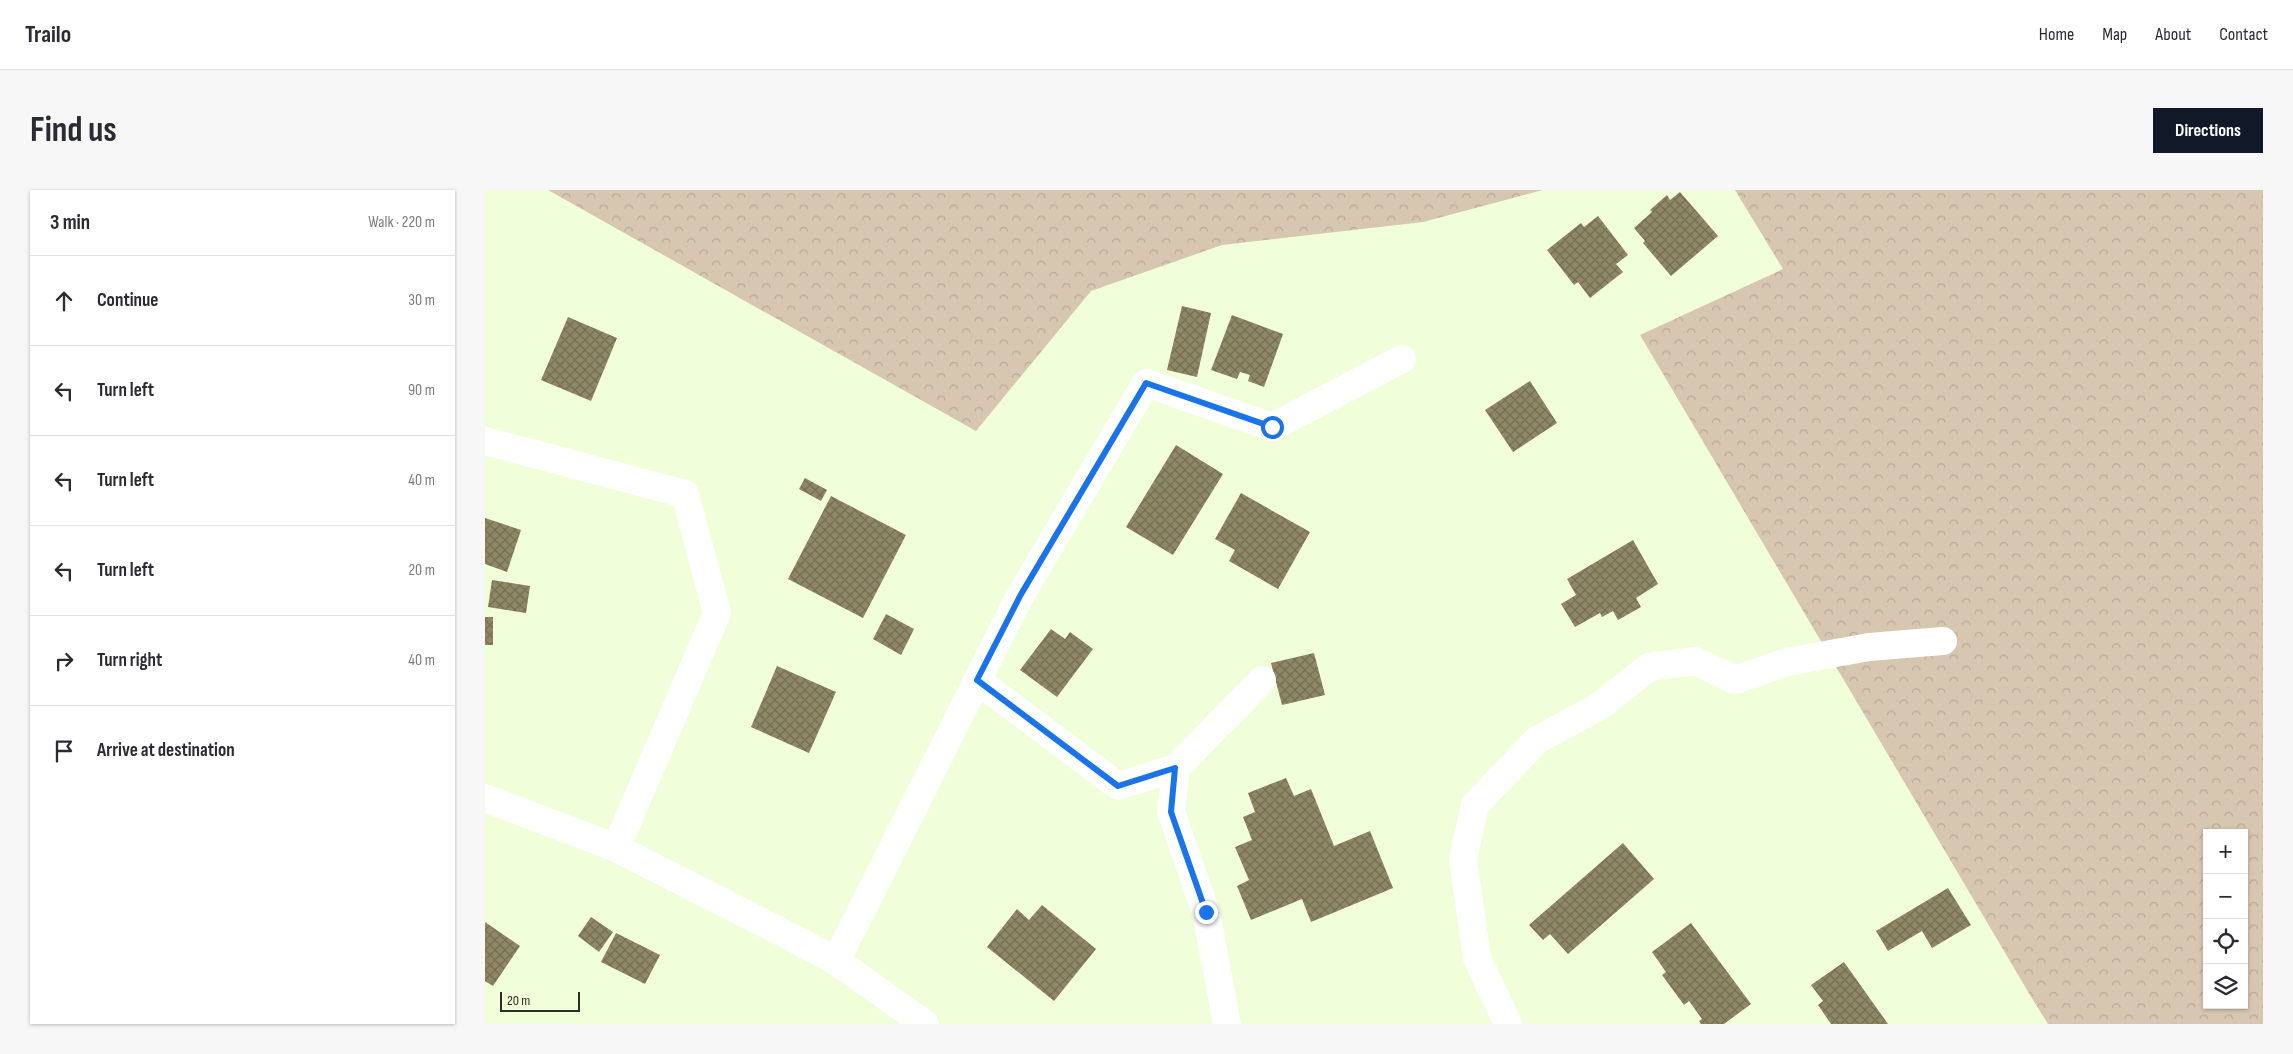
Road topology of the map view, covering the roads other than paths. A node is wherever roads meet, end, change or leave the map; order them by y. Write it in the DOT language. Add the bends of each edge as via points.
graph roads {
  1 [pos="1402,359"];
  2 [pos="485,441"];
  3 [pos="1943,641"];
  4 [pos="977,680"];
  5 [pos="1262,680"];
  6 [pos="1175,768"];
  7 [pos="485,798"];
  8 [pos="616,848"];
  9 [pos="836,961"];
  10 [pos="925,1024"];
  11 [pos="1227,1024"];
  12 [pos="1508,1024"];
  1 -- 4 [label="street" via="1272,427 1146,383 1020,596"];
  2 -- 8 [label="street" via="685,494 717,613"];
  3 -- 12 [label="street" via="1869,647 1787,662 1735,680 1695,661 1649,667 1600,706 1537,740 1475,805 1463,859 1477,958"];
  4 -- 6 [label="street" via="1118,786"];
  4 -- 9 [label="street"];
  5 -- 6 [label="street"];
  6 -- 11 [label="street" via="1171,812 1206,912"];
  7 -- 8 [label="street"];
  8 -- 9 [label="street"];
  9 -- 10 [label="street"];
}
